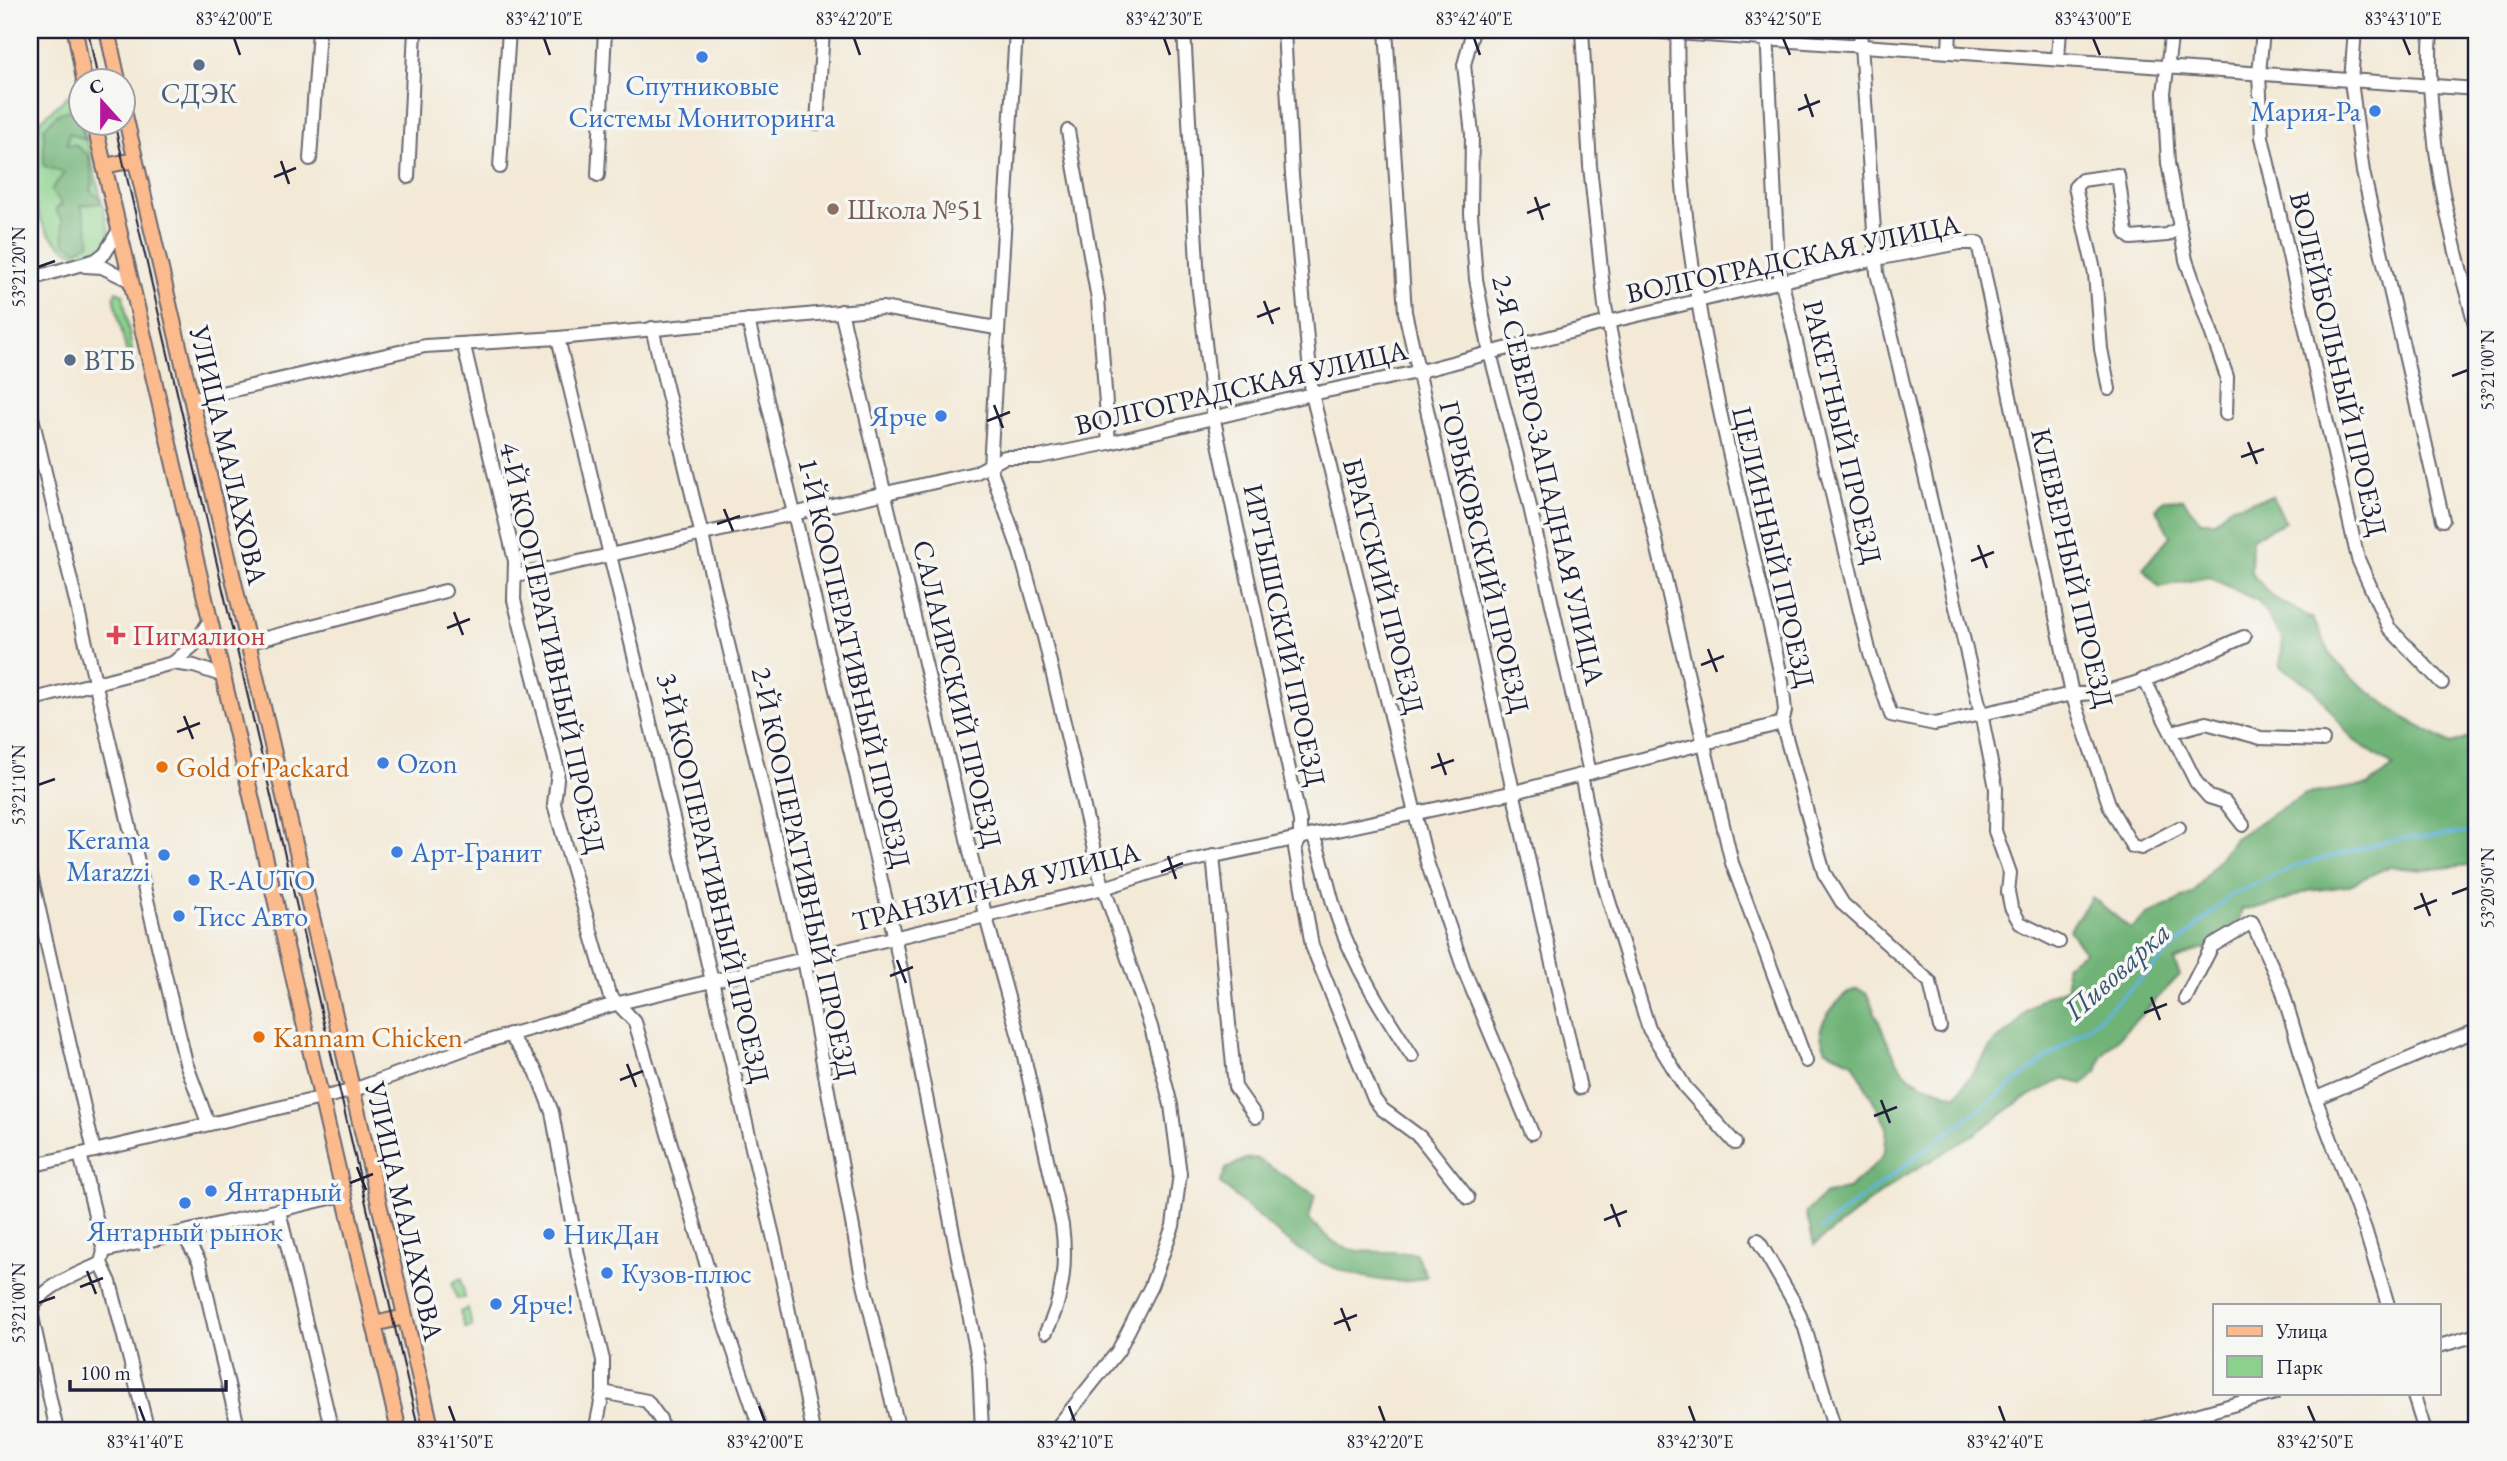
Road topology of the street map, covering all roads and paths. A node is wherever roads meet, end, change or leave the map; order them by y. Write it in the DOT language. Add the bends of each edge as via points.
graph roads {
  1 [pos="75,30"];
  2 [pos="107,30"];
  3 [pos="319,30"];
  4 [pos="415,30"];
  5 [pos="509,30"];
  6 [pos="605,30"];
  7 [pos="823,30"];
  8 [pos="1016,30"];
  9 [pos="1184,30"];
  10 [pos="1284,30"];
  11 [pos="1386,30"];
  12 [pos="1473,30"];
  13 [pos="1581,30"];
  14 [pos="1633,30"];
  15 [pos="1860,30"];
  16 [pos="1950,30"];
  17 [pos="2060,30"];
  18 [pos="2172,30"];
  19 [pos="2263,30"];
  20 [pos="2355,30"];
  21 [pos="2431,30"];
  22 [pos="1678,32"];
  23 [pos="1767,34"];
  24 [pos="1861,44"];
  25 [pos="1949,51"];
  26 [pos="2058,58"];
  27 [pos="81,66"];
  28 [pos="115,66"];
  29 [pos="2168,67"];
  30 [pos="2259,74"];
  31 [pos="2351,81"];
  32 [pos="2428,84"];
  33 [pos="2477,89"];
  34 [pos="817,123"];
  35 [pos="1068,131"];
  36 [pos="97,136"];
  37 [pos="130,136"];
  38 [pos="310,159"];
  39 [pos="135,160"];
  40 [pos="104,166"];
  41 [pos="500,167"];
  42 [pos="598,174"];
  43 [pos="408,177"];
  44 [pos="2180,228"];
  45 [pos="119,230"];
  46 [pos="1978,243"];
  47 [pos="1876,259"];
  48 [pos="84,265"];
  49 [pos="30,279"];
  50 [pos="131,281"];
  51 [pos="1783,282"];
  52 [pos="1697,301"];
  53 [pos="841,311"];
  54 [pos="748,320"];
  55 [pos="1608,322"];
  56 [pos="652,328"];
  57 [pos="996,328"];
  58 [pos="2477,331"];
  59 [pos="558,338"];
  60 [pos="464,346"];
  61 [pos="1490,354"];
  62 [pos="1417,372"];
  63 [pos="2109,389"];
  64 [pos="1312,394"];
  65 [pos="191,400"];
  66 [pos="30,410"];
  67 [pos="2226,414"];
  68 [pos="1214,419"];
  69 [pos="1109,443"];
  70 [pos="990,467"];
  71 [pos="885,493"];
  72 [pos="795,512"];
  73 [pos="2443,520"];
  74 [pos="703,536"];
  75 [pos="612,554"];
  76 [pos="516,576"];
  77 [pos="445,592"];
  78 [pos="208,623"];
  79 [pos="2244,637"];
  80 [pos="247,643"];
  81 [pos="173,663"];
  82 [pos="221,676"];
  83 [pos="2144,679"];
  84 [pos="2442,683"];
  85 [pos="94,685"];
  86 [pos="2072,694"];
  87 [pos="30,700"];
  88 [pos="1981,713"];
  89 [pos="1782,723"];
  90 [pos="2172,732"];
  91 [pos="2323,740"];
  92 [pos="1702,744"];
  93 [pos="1585,774"];
  94 [pos="1515,792"];
  95 [pos="1413,815"];
  96 [pos="2243,825"];
  97 [pos="2179,828"];
  98 [pos="1306,838"];
  99 [pos="1213,855"];
  100 [pos="30,870"];
  101 [pos="1104,888"];
  102 [pos="987,916"];
  103 [pos="894,938"];
  104 [pos="2059,942"];
  105 [pos="804,958"];
  106 [pos="713,980"];
  107 [pos="2185,999"];
  108 [pos="619,1003"];
  109 [pos="1940,1027"];
  110 [pos="2477,1030"];
  111 [pos="509,1034"];
  112 [pos="1412,1056"];
  113 [pos="1806,1062"];
  114 [pos="1580,1088"];
  115 [pos="351,1091"];
  116 [pos="321,1098"];
  117 [pos="2316,1098"];
  118 [pos="1256,1117"];
  119 [pos="208,1124"];
  120 [pos="1532,1133"];
  121 [pos="1735,1143"];
  122 [pos="94,1151"];
  123 [pos="80,1154"];
  124 [pos="30,1166"];
  125 [pos="343,1195"];
  126 [pos="1468,1198"];
  127 [pos="279,1211"];
  128 [pos="182,1233"];
  129 [pos="1758,1240"];
  130 [pos="102,1257"];
  131 [pos="2388,1304"];
  132 [pos="405,1317"];
  133 [pos="374,1324"];
  134 [pos="1046,1332"];
  135 [pos="2477,1335"];
  136 [pos="2440,1346"];
  137 [pos="603,1392"];
  138 [pos="2271,1394"];
  139 [pos="2413,1394"];
  140 [pos="57,1431"];
  141 [pos="148,1431"];
  142 [pos="239,1431"];
  143 [pos="332,1431"];
  144 [pos="399,1431"];
  145 [pos="432,1431"];
  146 [pos="598,1431"];
  147 [pos="663,1431"];
  148 [pos="761,1431"];
  149 [pos="813,1431"];
  150 [pos="898,1431"];
  151 [pos="982,1431"];
  152 [pos="1054,1431"];
  153 [pos="1835,1431"];
  154 [pos="2139,1431"];
  155 [pos="2425,1431"];
  1 -- 27 [label="main road"];
  2 -- 28 [label="main road"];
  3 -- 38 [label="street"];
  4 -- 43 [label="street"];
  5 -- 41 [label="street"];
  6 -- 42 [label="street"];
  7 -- 34 [label="street"];
  8 -- 57 [label="street"];
  9 -- 68 [label="street, ИРТЫШСКИЙ ПРОЕЗД" via="1197,269"];
  10 -- 64 [label="street, БРАТСКИЙ ПРОЕЗД"];
  11 -- 62 [label="street, ГОРЬКОВСКИЙ ПРОЕЗД" via="1405,312"];
  12 -- 61 [label="street, 2-Я СЕВЕРО-ЗАПАДНАЯ УЛИЦА" via="1464,65 1472,134 1471,213 1476,279"];
  13 -- 55 [label="street" via="1590,166"];
  14 -- 22 [label="street"];
  15 -- 24 [label="street"];
  16 -- 25 [label="street"];
  17 -- 26 [label="street"];
  18 -- 29 [label="street"];
  19 -- 30 [label="street, ВОЛЕЙБОЛЬНЫЙ ПРОЕЗД"];
  20 -- 31 [label="street"];
  21 -- 32 [label="street"];
  22 -- 23 [label="street"];
  22 -- 52 [label="street, ЦЕЛИННЫЙ ПРОЕЗД" via="1680,169"];
  23 -- 24 [label="street"];
  23 -- 51 [label="street, РАКЕТНЫЙ ПРОЕЗД" via="1778,266"];
  24 -- 25 [label="street"];
  24 -- 47 [label="street"];
  25 -- 26 [label="street"];
  26 -- 29 [label="street"];
  29 -- 30 [label="street"];
  29 -- 44 [label="street" via="2164,93 2168,163"];
  30 -- 31 [label="street"];
  30 -- 84 [label="street, ВОЛЕЙБОЛЬНЫЙ ПРОЕЗД" via="2262,137 2358,559 2389,628"];
  31 -- 32 [label="street"];
  31 -- 73 [label="street" via="2362,172"];
  32 -- 33 [label="street"];
  32 -- 58 [label="street" via="2435,155 2453,248"];
  35 -- 69 [label="street" via="1098,299"];
  36 -- 40 [label="main road, УЛИЦА МАЛАХОВА"];
  37 -- 39 [label="main road, УЛИЦА МАЛАХОВА"];
  39 -- 40 [label="main road"];
  39 -- 65 [label="main road, УЛИЦА МАЛАХОВА"];
  40 -- 45 [label="main road, УЛИЦА МАЛАХОВА"];
  44 -- 63 [label="street" via="2167,235 2131,238 2126,233 2118,175 2082,180 2076,187 2095,274"];
  44 -- 67 [label="street" via="2186,260 2227,377"];
  45 -- 48 [label="street" via="106,253"];
  45 -- 50 [label="main road, УЛИЦА МАЛАХОВА"];
  46 -- 47 [label="street, ВОЛГОГРАДСКАЯ УЛИЦА"];
  46 -- 86 [label="street, КЛЕВЕРНЫЙ ПРОЕЗД"];
  47 -- 51 [label="street, ВОЛГОГРАДСКАЯ УЛИЦА"];
  47 -- 88 [label="street"];
  48 -- 49 [label="street"];
  48 -- 50 [label="street" via="102,267"];
  50 -- 78 [label="main road, УЛИЦА МАЛАХОВА"];
  51 -- 52 [label="street, ВОЛГОГРАДСКАЯ УЛИЦА"];
  51 -- 88 [label="street, РАКЕТНЫЙ ПРОЕЗД" via="1870,654 1891,715 1935,724"];
  52 -- 55 [label="street, ВОЛГОГРАДСКАЯ УЛИЦА"];
  52 -- 89 [label="street, ЦЕЛИННЫЙ ПРОЕЗД" via="1713,389 1782,681"];
  53 -- 54 [label="street"];
  53 -- 57 [label="street" via="892,310"];
  53 -- 71 [label="street, САЛАИРСКИЙ ПРОЕЗД"];
  54 -- 56 [label="street"];
  54 -- 72 [label="street, 1-Й КООПЕРАТИВНЫЙ ПРОЕЗД"];
  55 -- 61 [label="street, ВОЛГОГРАДСКАЯ УЛИЦА"];
  55 -- 92 [label="street"];
  56 -- 59 [label="street"];
  56 -- 74 [label="street, 2-Й КООПЕРАТИВНЫЙ ПРОЕЗД"];
  57 -- 70 [label="street"];
  59 -- 60 [label="street"];
  59 -- 75 [label="street, 3-Й КООПЕРАТИВНЫЙ ПРОЕЗД"];
  60 -- 65 [label="street" via="425,346"];
  60 -- 76 [label="street, 4-Й КООПЕРАТИВНЫЙ ПРОЕЗД"];
  61 -- 62 [label="street, ВОЛГОГРАДСКАЯ УЛИЦА"];
  61 -- 93 [label="street, 2-Я СЕВЕРО-ЗАПАДНАЯ УЛИЦА" via="1528,498"];
  62 -- 64 [label="street, ВОЛГОГРАДСКАЯ УЛИЦА"];
  62 -- 94 [label="street, ГОРЬКОВСКИЙ ПРОЕЗД"];
  64 -- 68 [label="street, ВОЛГОГРАДСКАЯ УЛИЦА"];
  64 -- 95 [label="street, БРАТСКИЙ ПРОЕЗД"];
  65 -- 80 [label="main road, УЛИЦА МАЛАХОВА"];
  66 -- 85 [label="street"];
  68 -- 69 [label="street, ВОЛГОГРАДСКАЯ УЛИЦА"];
  68 -- 98 [label="street, ИРТЫШСКИЙ ПРОЕЗД"];
  69 -- 70 [label="street, ВОЛГОГРАДСКАЯ УЛИЦА" via="1039,457 1005,457"];
  70 -- 71 [label="street, ВОЛГОГРАДСКАЯ УЛИЦА"];
  70 -- 101 [label="street" via="1044,637"];
  71 -- 72 [label="street, ВОЛГОГРАДСКАЯ УЛИЦА"];
  71 -- 102 [label="street, САЛАИРСКИЙ ПРОЕЗД"];
  72 -- 74 [label="street, ВОЛГОГРАДСКАЯ УЛИЦА"];
  72 -- 103 [label="street, 1-Й КООПЕРАТИВНЫЙ ПРОЕЗД"];
  74 -- 75 [label="street, ВОЛГОГРАДСКАЯ УЛИЦА"];
  74 -- 105 [label="street, 2-Й КООПЕРАТИВНЫЙ ПРОЕЗД"];
  75 -- 76 [label="street, ВОЛГОГРАДСКАЯ УЛИЦА"];
  75 -- 106 [label="street, 3-Й КООПЕРАТИВНЫЙ ПРОЕЗД"];
  76 -- 108 [label="street, 4-Й КООПЕРАТИВНЫЙ ПРОЕЗД" via="514,600 558,772 554,804 609,994"];
  77 -- 80 [label="street"];
  78 -- 81 [label="street" via="194,645"];
  78 -- 82 [label="main road, УЛИЦА МАЛАХОВА"];
  79 -- 83 [label="street"];
  80 -- 115 [label="main road, УЛИЦА МАЛАХОВА"];
  81 -- 82 [label="street"];
  81 -- 85 [label="street"];
  82 -- 116 [label="main road, УЛИЦА МАЛАХОВА"];
  83 -- 86 [label="street" via="2090,695"];
  83 -- 90 [label="street, КЛЕВЕРНЫЙ ПРОЕЗД"];
  85 -- 87 [label="street"];
  85 -- 119 [label="street" via="186,1063"];
  86 -- 88 [label="street"];
  86 -- 97 [label="street, КЛЕВЕРНЫЙ ПРОЕЗД" via="2124,835 2141,848"];
  88 -- 104 [label="street" via="1996,788 1994,820 2010,873 2011,907 2021,923"];
  89 -- 92 [label="street, ТРАНЗИТНАЯ УЛИЦА"];
  89 -- 109 [label="street, ЦЕЛИННЫЙ ПРОЕЗД" via="1824,873 1843,904 1930,982"];
  90 -- 91 [label="street" via="2206,723 2261,738"];
  90 -- 96 [label="street, КЛЕВЕРНЫЙ ПРОЕЗД" via="2196,782 2209,797 2225,802"];
  92 -- 93 [label="street, ТРАНЗИТНАЯ УЛИЦА"];
  92 -- 113 [label="street" via="1732,863"];
  93 -- 94 [label="street, ТРАНЗИТНАЯ УЛИЦА"];
  93 -- 121 [label="street, 2-Я СЕВЕРО-ЗАПАДНАЯ УЛИЦА" via="1604,885 1649,1029 1685,1087"];
  94 -- 95 [label="street, ТРАНЗИТНАЯ УЛИЦА"];
  94 -- 114 [label="street, ГОРЬКОВСКИЙ ПРОЕЗД"];
  95 -- 98 [label="street, ТРАНЗИТНАЯ УЛИЦА"];
  95 -- 120 [label="street, БРАТСКИЙ ПРОЕЗД" via="1464,970"];
  98 -- 99 [label="street, ТРАНЗИТНАЯ УЛИЦА"];
  98 -- 112 [label="street, ИРТЫШСКИЙ ПРОЕЗД" via="1325,865 1338,920 1353,954 1379,1006"];
  98 -- 126 [label="street, ИРТЫШСКИЙ ПРОЕЗД" via="1295,848 1312,946 1374,1099 1420,1137"];
  99 -- 101 [label="street, ТРАНЗИТНАЯ УЛИЦА"];
  99 -- 118 [label="street" via="1235,1087"];
  100 -- 122 [label="street"];
  101 -- 102 [label="street, ТРАНЗИТНАЯ УЛИЦА"];
  101 -- 152 [label="street" via="1151,1027 1171,1105 1180,1174 1173,1227 1151,1286 1118,1351"];
  102 -- 103 [label="street, ТРАНЗИТНАЯ УЛИЦА"];
  102 -- 134 [label="street, САЛАИРСКИЙ ПРОЕЗД" via="1023,1052 1066,1252 1055,1314"];
  103 -- 105 [label="street, ТРАНЗИТНАЯ УЛИЦА"];
  103 -- 151 [label="street, 1-Й КООПЕРАТИВНЫЙ ПРОЕЗД" via="979,1364"];
  105 -- 106 [label="street, ТРАНЗИТНАЯ УЛИЦА"];
  105 -- 150 [label="street, 2-Й КООПЕРАТИВНЫЙ ПРОЕЗД" via="861,1272"];
  106 -- 108 [label="street, ТРАНЗИТНАЯ УЛИЦА"];
  106 -- 149 [label="street, 3-Й КООПЕРАТИВНЫЙ ПРОЕЗД"];
  107 -- 117 [label="street" via="2212,946 2252,922 2282,989"];
  108 -- 111 [label="street, ТРАНЗИТНАЯ УЛИЦА"];
  108 -- 148 [label="street, 4-Й КООПЕРАТИВНЫЙ ПРОЕЗД" via="635,1022 721,1314"];
  110 -- 117 [label="street"];
  111 -- 115 [label="street, ТРАНЗИТНАЯ УЛИЦА"];
  111 -- 137 [label="street" via="536,1071 552,1112 603,1360"];
  115 -- 116 [label="street, ТРАНЗИТНАЯ УЛИЦА"];
  115 -- 132 [label="main road, УЛИЦА МАЛАХОВА"];
  116 -- 119 [label="street, ТРАНЗИТНАЯ УЛИЦА"];
  116 -- 125 [label="main road, УЛИЦА МАЛАХОВА"];
  117 -- 131 [label="street"];
  119 -- 122 [label="street, ТРАНЗИТНАЯ УЛИЦА"];
  122 -- 123 [label="street, ТРАНЗИТНАЯ УЛИЦА"];
  123 -- 124 [label="street, ТРАНЗИТНАЯ УЛИЦА"];
  123 -- 130 [label="street"];
  125 -- 127 [label="street"];
  125 -- 133 [label="main road, УЛИЦА МАЛАХОВА"];
  127 -- 128 [label="street"];
  127 -- 143 [label="street"];
  128 -- 130 [label="street"];
  128 -- 142 [label="street" via="200,1261"];
  129 -- 153 [label="street" via="1805,1328"];
  130 -- 140 [label="street" via="50,1290 31,1312"];
  130 -- 141 [label="street"];
  132 -- 133 [label="main road"];
  132 -- 145 [label="main road, УЛИЦА МАЛАХОВА"];
  133 -- 144 [label="main road, УЛИЦА МАЛАХОВА"];
  135 -- 136 [label="street"];
  137 -- 146 [label="street"];
  137 -- 147 [label="street" via="647,1402"];
  138 -- 154 [label="street"];
  139 -- 155 [label="street"];
}
